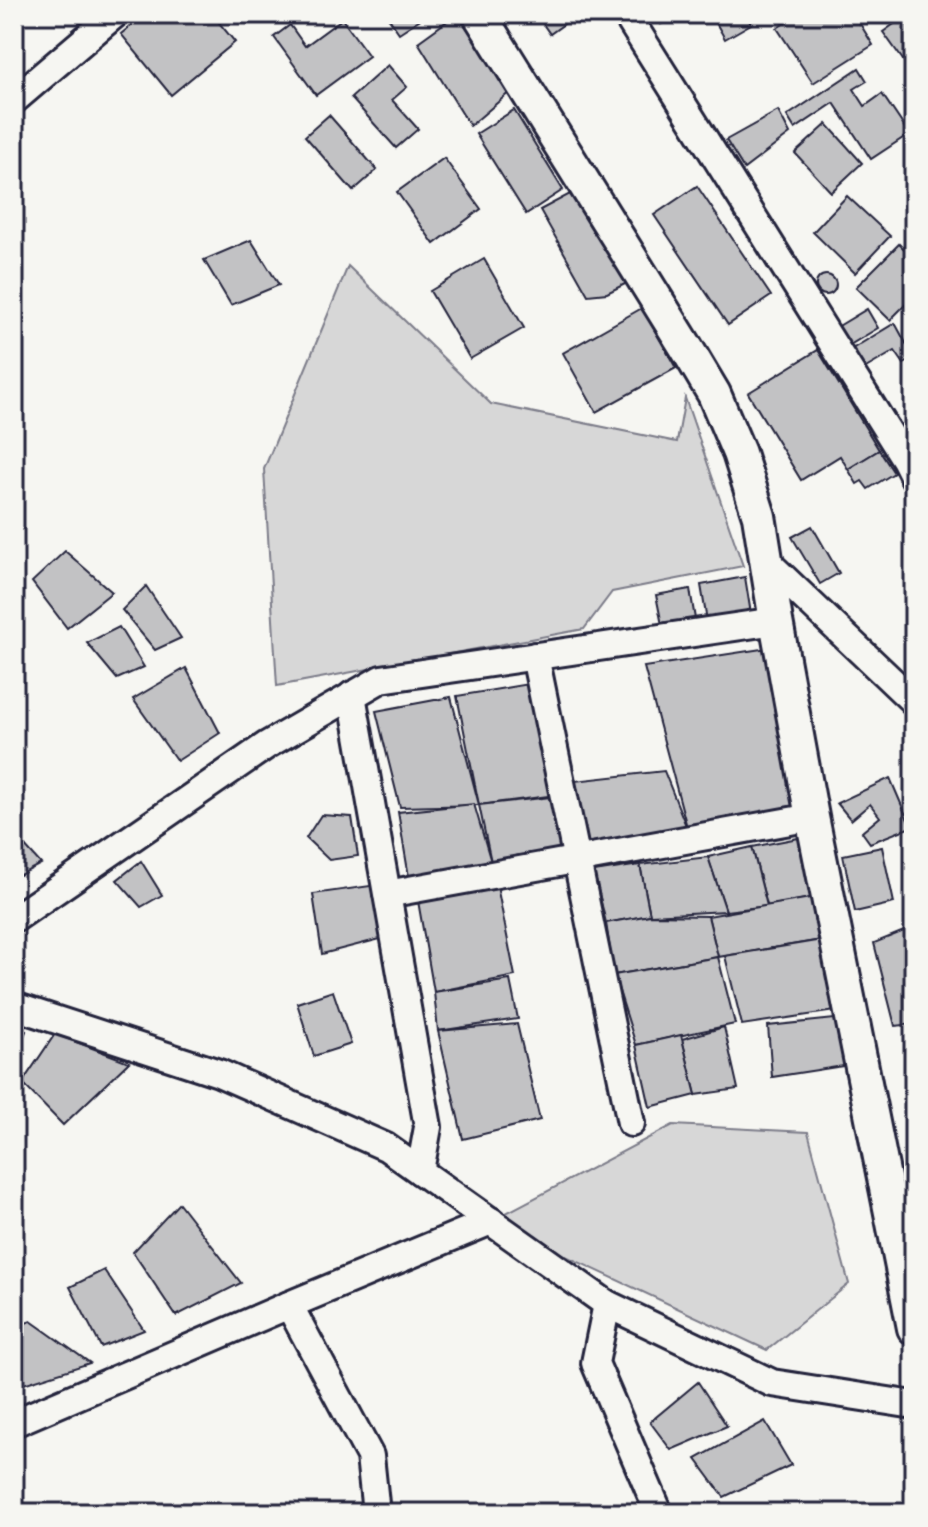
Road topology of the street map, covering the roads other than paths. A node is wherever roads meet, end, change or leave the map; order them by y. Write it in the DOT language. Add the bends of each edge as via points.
graph roads {
  1 [pos="115,14"];
  2 [pos="479,14"];
  3 [pos="626,14"];
  4 [pos="14,100"];
  5 [pos="914,477"];
  6 [pos="766,561"];
  7 [pos="776,621"];
  8 [pos="535,656"];
  9 [pos="352,695"];
  10 [pos="914,702"];
  11 [pos="812,817"];
  12 [pos="576,859"];
  13 [pos="387,894"];
  14 [pos="14,919"];
  15 [pos="14,1006"];
  16 [pos="631,1123"];
  17 [pos="420,1171"];
  18 [pos="491,1221"];
  19 [pos="607,1304"];
  20 [pos="289,1305"];
  21 [pos="914,1328"];
  22 [pos="914,1405"];
  23 [pos="14,1423"];
  24 [pos="376,1513"];
  25 [pos="659,1513"];
  1 -- 4 [label="street"];
  2 -- 6 [label="street" via="714,394 759,516"];
  3 -- 5 [label="street"];
  6 -- 7 [label="street"];
  6 -- 10 [label="street"];
  7 -- 8 [label="street"];
  7 -- 11 [label="street"];
  8 -- 9 [label="street" via="381,679"];
  8 -- 12 [label="street"];
  9 -- 13 [label="street"];
  9 -- 14 [label="street" via="267,745"];
  11 -- 12 [label="street"];
  11 -- 21 [label="street"];
  12 -- 13 [label="street"];
  12 -- 16 [label="street"];
  13 -- 17 [label="street" via="428,1127"];
  15 -- 17 [label="street" via="219,1073 386,1147"];
  17 -- 18 [label="street"];
  18 -- 19 [label="street"];
  18 -- 20 [label="street"];
  19 -- 22 [label="street" via="772,1383"];
  19 -- 25 [label="street" via="595,1363"];
  20 -- 23 [label="street"];
  20 -- 24 [label="street" via="370,1456"];
}
